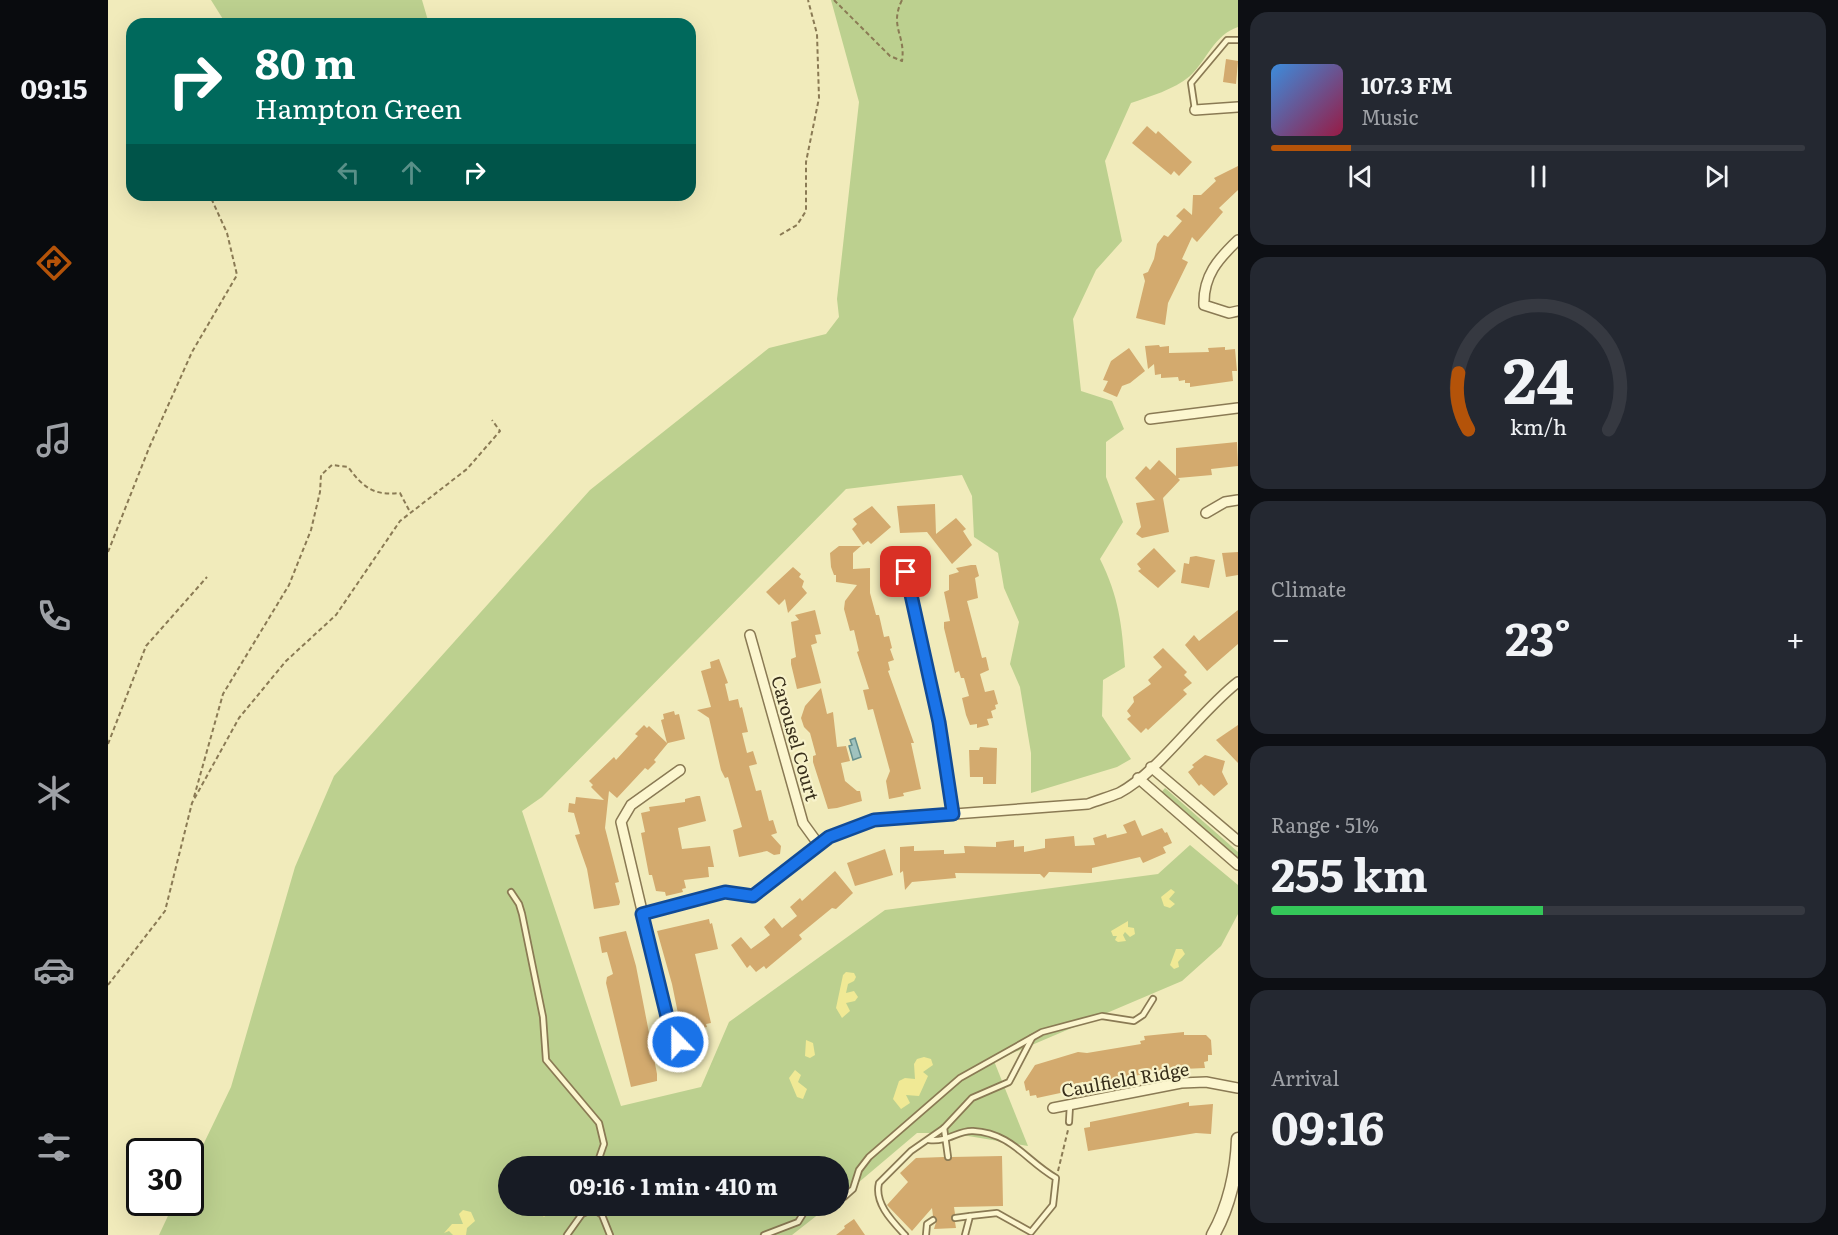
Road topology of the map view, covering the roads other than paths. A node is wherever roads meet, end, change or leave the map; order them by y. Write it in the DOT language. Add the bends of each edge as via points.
graph roads {
  1 [pos="1238,40"];
  2 [pos="1238,107"];
  3 [pos="1195,110"];
  4 [pos="1238,240"];
  5 [pos="1238,311"];
  6 [pos="1238,408"];
  7 [pos="1150,418"];
  8 [pos="1238,501"];
  9 [pos="1206,513"];
  10 [pos="906,572"];
  11 [pos="750,635"];
  12 [pos="1238,682"];
  13 [pos="1150,767"];
  14 [pos="681,770"];
  15 [pos="1138,778"];
  16 [pos="953,814"];
  17 [pos="1238,842"];
  18 [pos="819,845"];
  19 [pos="1238,865"];
  20 [pos="511,892"];
  21 [pos="642,914"];
  22 [pos="1153,999"];
  23 [pos="1032,1038"];
  24 [pos="685,1054"];
  25 [pos="1238,1088"];
  26 [pos="1070,1105"];
  27 [pos="1053,1108"];
  28 [pos="1069,1122"];
  29 [pos="944,1128"];
  30 [pos="1238,1138"];
  31 [pos="929,1140"];
  32 [pos="945,1140"];
  33 [pos="1238,1144"];
  34 [pos="600,1156"];
  35 [pos="948,1157"];
  36 [pos="849,1193"];
  37 [pos="581,1216"];
  38 [pos="602,1216"];
  39 [pos="802,1216"];
  40 [pos="970,1216"];
  41 [pos="955,1218"];
  42 [pos="933,1220"];
  43 [pos="567,1235"];
  44 [pos="610,1235"];
  45 [pos="764,1235"];
  46 [pos="905,1235"];
  47 [pos="926,1235"];
  48 [pos="965,1235"];
  49 [pos="1213,1235"];
  1 -- 3 [label="lane" via="1227,40 1191,83"];
  2 -- 3 [label="street"];
  4 -- 5 [label="street" via="1222,255 1203,286 1204,305"];
  6 -- 7 [label="street"];
  8 -- 9 [label="street" via="1225,502"];
  10 -- 16 [label="street" via="939,722"];
  11 -- 18 [label="street, Carousel Court" via="803,823"];
  12 -- 13 [label="street"];
  13 -- 15 [label="street"];
  13 -- 17 [label="street"];
  14 -- 21 [label="street" via="631,805 621,822"];
  15 -- 16 [label="street" via="1119,792 1088,804"];
  15 -- 19 [label="street"];
  16 -- 18 [label="street" via="874,820 829,837"];
  18 -- 21 [label="street" via="753,896 725,892"];
  20 -- 34 [label="lane" via="522,914 543,1017 546,1060 602,1130 604,1144"];
  21 -- 24 [label="street" via="670,1029"];
  22 -- 23 [label="lane" via="1134,1021 1102,1016"];
  23 -- 29 [label="lane" via="1009,1082 972,1098"];
  23 -- 36 [label="lane" via="953,1082 865,1160"];
  25 -- 26 [label="street, Caulfield Ridge" via="1206,1082 1181,1083"];
  26 -- 27 [label="street, Caulfield Ridge"];
  26 -- 28 [label="lane"];
  29 -- 31 [label="lane"];
  29 -- 32 [label="lane"];
  30 -- 33 [label="street"];
  31 -- 32 [label="lane"];
  31 -- 46 [label="lane" via="907,1154 877,1190 887,1215"];
  32 -- 35 [label="lane"];
  32 -- 40 [label="lane" via="969,1131 1009,1140 1036,1167 1056,1178 1053,1205 1030,1232 997,1213"];
  33 -- 49 [label="street" via="1234,1177"];
  37 -- 43 [label="lane"];
  38 -- 44 [label="lane"];
  39 -- 45 [label="lane" via="798,1222"];
  40 -- 41 [label="lane"];
  40 -- 48 [label="lane"];
  42 -- 47 [label="lane" via="927,1224"];
}
